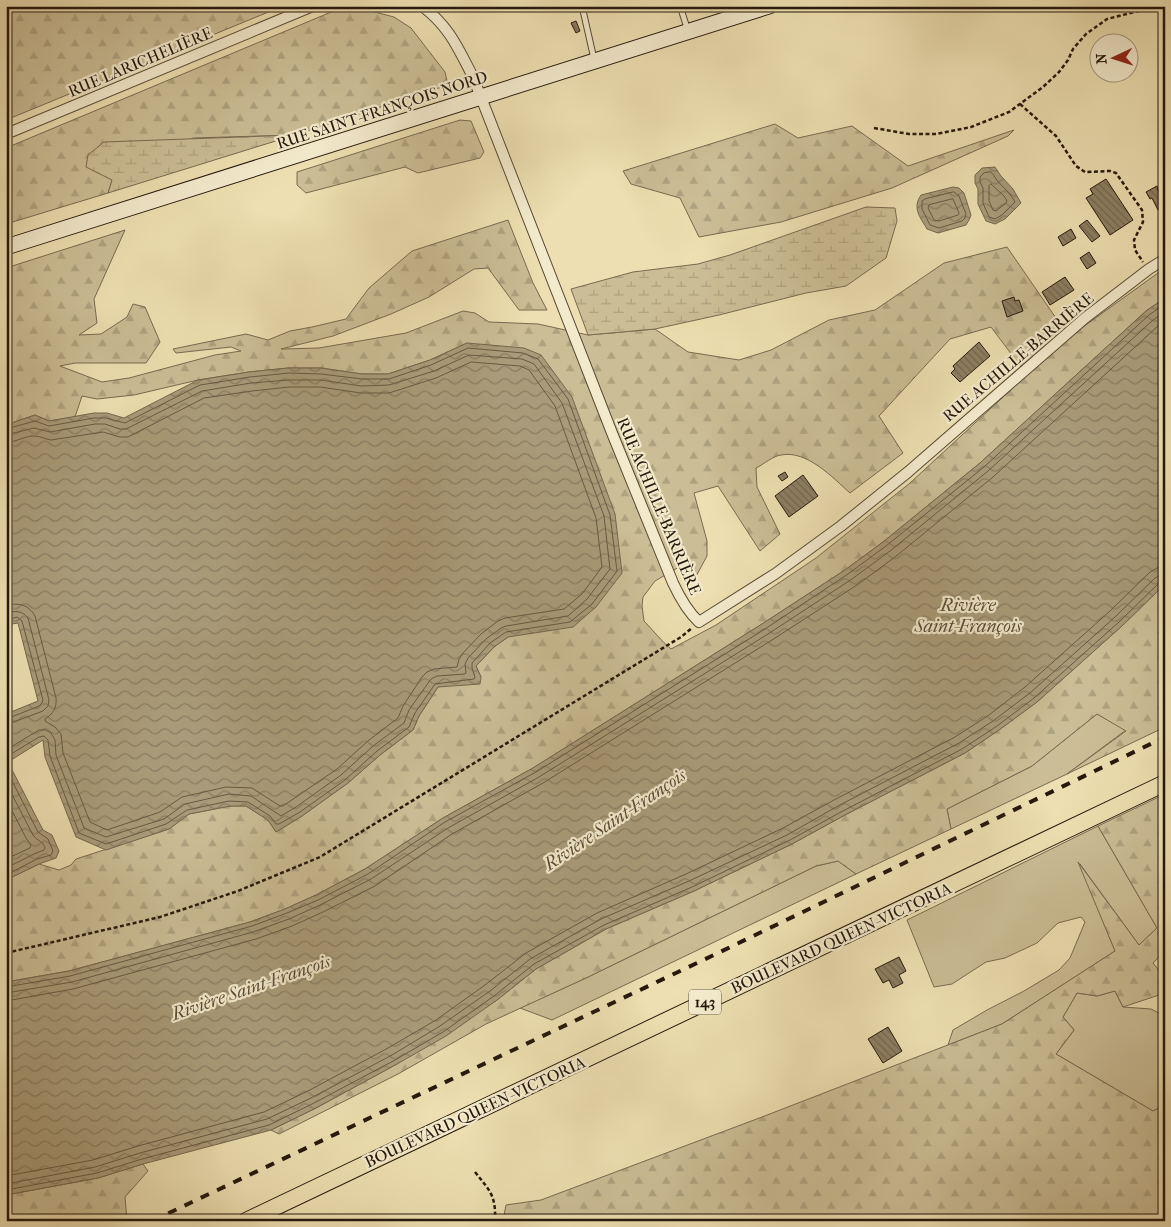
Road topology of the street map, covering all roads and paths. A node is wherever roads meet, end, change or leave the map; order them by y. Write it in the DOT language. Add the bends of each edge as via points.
graph roads {
  1 [pos="313,6"];
  2 [pos="422,6"];
  3 [pos="582,6"];
  4 [pos="680,6"];
  5 [pos="769,6"];
  6 [pos="1158,6"];
  7 [pos="688,31"];
  8 [pos="594,61"];
  9 [pos="481,97"];
  10 [pos="1020,104"];
  11 [pos="874,128"];
  12 [pos="6,134"];
  13 [pos="6,247"];
  14 [pos="1165,260"];
  15 [pos="1149,269"];
  16 [pos="699,622"];
  17 [pos="1165,784"];
  18 [pos="6,953"];
  19 [pos="475,1172"];
  20 [pos="246,1221"];
  21 [pos="495,1221"];
  1 -- 12 [label="street, RUE LARICHELIÈRE"];
  2 -- 9 [label="street" via="440,20 453,38"];
  3 -- 8 [label="lane"];
  4 -- 7 [label="lane"];
  5 -- 7 [label="street, RUE SAINT-FRANÇOIS NORD"];
  6 -- 10 [label="path" via="1107,19 1086,34 1043,88"];
  7 -- 8 [label="street, RUE SAINT-FRANÇOIS NORD"];
  8 -- 9 [label="street, RUE SAINT-FRANÇOIS NORD"];
  9 -- 13 [label="street, RUE SAINT-FRANÇOIS NORD"];
  9 -- 16 [label="street, RUE ACHILLE-BARRIÈRE" via="673,583 688,612"];
  10 -- 11 [label="path" via="1009,112 971,127 936,134 909,134"];
  10 -- 15 [label="path" via="1056,136 1076,166 1086,172 1110,171 1116,174 1142,210 1143,222 1134,240 1135,250"];
  14 -- 15 [label="street, RUE ACHILLE-BARRIÈRE"];
  15 -- 16 [label="street, RUE ACHILLE-BARRIÈRE" via="1085,318 841,526 775,574"];
  16 -- 18 [label="path" via="681,637 320,857 238,891 160,917"];
  17 -- 20 [label="main road, BOULEVARD QUEEN-VICTORIA / 143"];
  19 -- 21 [label="path" via="494,1201"];
}
